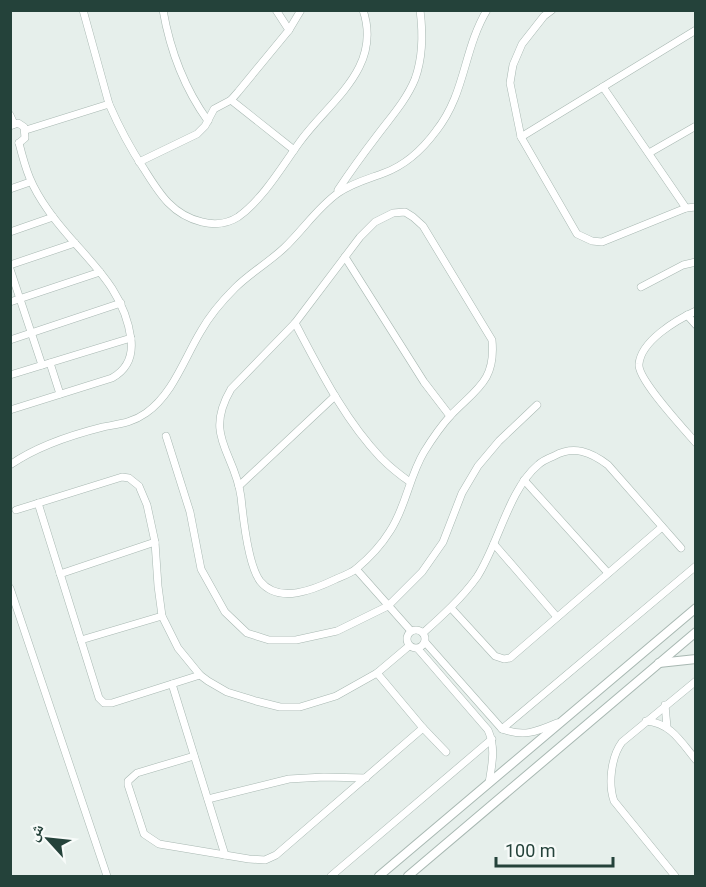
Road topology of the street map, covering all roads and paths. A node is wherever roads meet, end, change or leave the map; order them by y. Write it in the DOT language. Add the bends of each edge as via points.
graph roads {
  1 [pos="83,10"];
  2 [pos="163,10"];
  3 [pos="276,10"];
  4 [pos="301,10"];
  5 [pos="363,10"];
  6 [pos="420,10"];
  7 [pos="487,10"];
  8 [pos="552,10"];
  9 [pos="289,30"];
  10 [pos="696,30"];
  11 [pos="603,87"];
  12 [pos="231,100"];
  13 [pos="109,104"];
  14 [pos="10,115"];
  15 [pos="208,121"];
  16 [pos="12,125"];
  17 [pos="696,126"];
  18 [pos="26,130"];
  19 [pos="521,137"];
  20 [pos="10,141"];
  21 [pos="19,143"];
  22 [pos="294,150"];
  23 [pos="649,153"];
  24 [pos="139,162"];
  25 [pos="30,182"];
  26 [pos="10,189"];
  27 [pos="335,195"];
  28 [pos="696,207"];
  29 [pos="686,208"];
  30 [pos="53,217"];
  31 [pos="10,232"];
  32 [pos="75,243"];
  33 [pos="345,257"];
  34 [pos="696,262"];
  35 [pos="10,267"];
  36 [pos="100,272"];
  37 [pos="641,287"];
  38 [pos="20,299"];
  39 [pos="10,302"];
  40 [pos="121,303"];
  41 [pos="696,311"];
  42 [pos="687,315"];
  43 [pos="295,323"];
  44 [pos="696,326"];
  45 [pos="31,333"];
  46 [pos="131,338"];
  47 [pos="10,340"];
  48 [pos="50,363"];
  49 [pos="42,365"];
  50 [pos="10,375"];
  51 [pos="60,394"];
  52 [pos="335,396"];
  53 [pos="537,405"];
  54 [pos="10,410"];
  55 [pos="450,416"];
  56 [pos="166,436"];
  57 [pos="696,443"];
  58 [pos="10,465"];
  59 [pos="524,480"];
  60 [pos="410,482"];
  61 [pos="239,486"];
  62 [pos="38,503"];
  63 [pos="16,510"];
  64 [pos="662,527"];
  65 [pos="155,542"];
  66 [pos="494,544"];
  67 [pos="681,548"];
  68 [pos="696,566"];
  69 [pos="356,569"];
  70 [pos="609,573"];
  71 [pos="60,574"];
  72 [pos="10,588"];
  73 [pos="388,606"];
  74 [pos="451,608"];
  75 [pos="696,608"];
  76 [pos="162,616"];
  77 [pos="557,617"];
  78 [pos="411,631"];
  79 [pos="696,632"];
  80 [pos="423,633"];
  81 [pos="81,640"];
  82 [pos="425,642"];
  83 [pos="409,646"];
  84 [pos="418,649"];
  85 [pos="696,659"];
  86 [pos="658,663"];
  87 [pos="377,673"];
  88 [pos="200,675"];
  89 [pos="696,681"];
  90 [pos="172,684"];
  91 [pos="666,705"];
  92 [pos="562,721"];
  93 [pos="646,721"];
  94 [pos="667,727"];
  95 [pos="423,728"];
  96 [pos="502,729"];
  97 [pos="492,739"];
  98 [pos="446,752"];
  99 [pos="194,756"];
  100 [pos="696,760"];
  101 [pos="366,778"];
  102 [pos="489,783"];
  103 [pos="208,799"];
  104 [pos="225,855"];
  105 [pos="107,876"];
  106 [pos="331,876"];
  107 [pos="379,876"];
  108 [pos="408,876"];
  109 [pos="675,876"];
  1 -- 13 [label="street"];
  2 -- 15 [label="street" via="183,78"];
  3 -- 9 [label="street"];
  4 -- 9 [label="street"];
  5 -- 22 [label="street" via="367,42 358,70"];
  6 -- 27 [label="street" via="420,58 412,87"];
  7 -- 27 [label="street" via="472,41 458,95 436,132 402,164"];
  8 -- 19 [label="street" via="522,44 513,65 510,83"];
  9 -- 12 [label="street"];
  10 -- 11 [label="street"];
  11 -- 19 [label="street"];
  11 -- 23 [label="street"];
  12 -- 15 [label="street" via="214,109"];
  12 -- 22 [label="street"];
  13 -- 18 [label="street"];
  13 -- 24 [label="street"];
  14 -- 16 [label="street"];
  15 -- 24 [label="street" via="191,138"];
  16 -- 18 [label="street" via="21,125"];
  17 -- 23 [label="street"];
  18 -- 21 [label="street"];
  19 -- 29 [label="street" via="577,234 592,241 602,242"];
  20 -- 21 [label="street"];
  21 -- 25 [label="street"];
  22 -- 24 [label="street" via="248,208 232,220 216,224 195,220 171,206"];
  23 -- 29 [label="street"];
  25 -- 26 [label="street"];
  25 -- 30 [label="street"];
  27 -- 58 [label="street" via="283,249 215,309 171,384 151,409 129,422 35,450"];
  28 -- 29 [label="street"];
  30 -- 31 [label="street"];
  30 -- 32 [label="street"];
  32 -- 35 [label="street"];
  32 -- 36 [label="street"];
  33 -- 43 [label="street"];
  33 -- 55 [label="street"];
  33 -- 55 [label="street" via="375,222 393,213 405,212 423,226 492,340 494,356 483,386"];
  34 -- 37 [label="street"];
  35 -- 38 [label="street"];
  36 -- 38 [label="street"];
  36 -- 40 [label="street"];
  38 -- 39 [label="street"];
  38 -- 45 [label="street"];
  40 -- 45 [label="street"];
  40 -- 46 [label="street"];
  41 -- 42 [label="street"];
  42 -- 44 [label="street"];
  42 -- 57 [label="street" via="649,341 638,364 642,378"];
  43 -- 52 [label="street"];
  43 -- 61 [label="street" via="231,389 219,416 220,437"];
  45 -- 47 [label="street"];
  45 -- 49 [label="street"];
  46 -- 48 [label="street"];
  46 -- 51 [label="street" via="130,357 117,375"];
  48 -- 49 [label="street"];
  48 -- 51 [label="street"];
  49 -- 50 [label="street"];
  51 -- 54 [label="street"];
  52 -- 60 [label="street" via="363,438"];
  52 -- 61 [label="street"];
  53 -- 73 [label="street" via="478,466 462,493 443,542 422,572"];
  55 -- 60 [label="street" via="422,454"];
  56 -- 73 [label="street" via="190,512 201,569 225,612 247,633 268,640 296,640 337,632"];
  59 -- 64 [label="street" via="538,464 562,451 586,452 608,465"];
  59 -- 66 [label="street"];
  59 -- 70 [label="street"];
  60 -- 69 [label="street" via="389,533"];
  61 -- 69 [label="street" via="253,562 260,581 272,590 290,594 315,589"];
  62 -- 63 [label="street"];
  62 -- 65 [label="street" via="129,478 140,486"];
  62 -- 71 [label="street"];
  64 -- 67 [label="street"];
  64 -- 70 [label="street"];
  65 -- 71 [label="street"];
  65 -- 76 [label="street"];
  66 -- 74 [label="street" via="476,577"];
  66 -- 77 [label="street"];
  68 -- 96 [label="street"];
  69 -- 73 [label="street"];
  70 -- 77 [label="street"];
  71 -- 81 [label="street"];
  72 -- 105 [label="street"];
  73 -- 78 [label="street"];
  74 -- 77 [label="street" via="495,656 504,659"];
  74 -- 80 [label="street"];
  75 -- 92 [label="street"];
  76 -- 81 [label="street"];
  76 -- 88 [label="street" via="178,648"];
  78 -- 80 [label="street"];
  78 -- 83 [label="street" via="406,640"];
  79 -- 86 [label="street"];
  80 -- 82 [label="street"];
  81 -- 90 [label="street" via="104,703"];
  82 -- 84 [label="street"];
  82 -- 96 [label="street"];
  83 -- 84 [label="street"];
  83 -- 87 [label="street"];
  84 -- 97 [label="street"];
  85 -- 86 [label="street"];
  86 -- 108 [label="street"];
  87 -- 88 [label="street" via="336,696 280,707 227,692"];
  87 -- 95 [label="street"];
  88 -- 90 [label="street"];
  89 -- 91 [label="street"];
  90 -- 99 [label="street"];
  91 -- 93 [label="street"];
  91 -- 94 [label="street"];
  92 -- 96 [label="street" via="528,733"];
  92 -- 102 [label="street"];
  93 -- 94 [label="street"];
  93 -- 109 [label="street" via="616,750 612,794 616,806"];
  94 -- 100 [label="street"];
  95 -- 98 [label="street"];
  95 -- 101 [label="street"];
  97 -- 102 [label="street"];
  97 -- 106 [label="street"];
  99 -- 103 [label="street"];
  99 -- 104 [label="street" via="136,773 128,785 149,839"];
  101 -- 103 [label="street" via="289,779"];
  101 -- 104 [label="street" via="276,855 265,860"];
  102 -- 107 [label="street"];
  103 -- 104 [label="street"];
}
